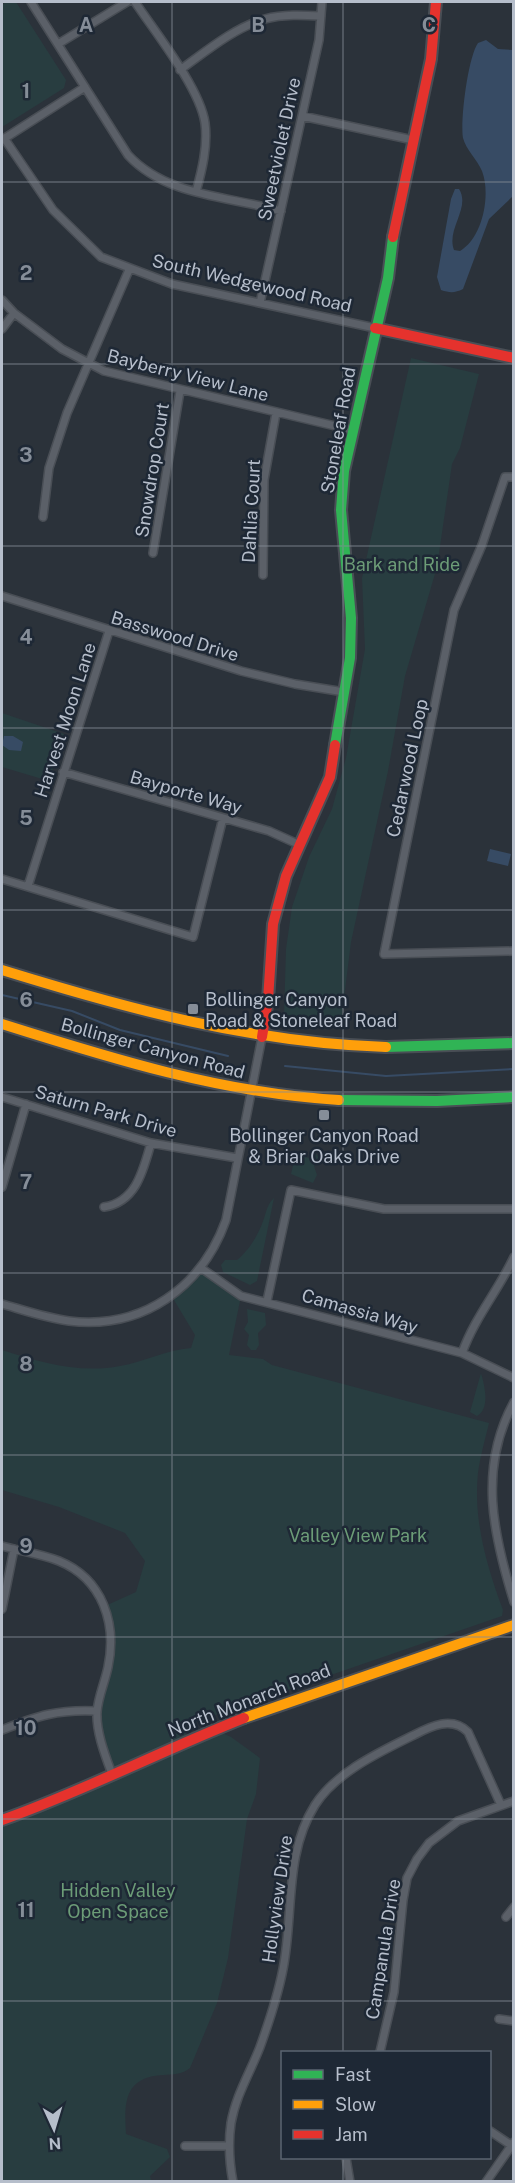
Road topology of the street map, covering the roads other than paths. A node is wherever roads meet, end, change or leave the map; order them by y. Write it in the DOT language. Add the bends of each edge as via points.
graph roads {
  1 [pos="31,2"];
  2 [pos="127,2"];
  3 [pos="135,2"];
  4 [pos="322,2"];
  5 [pos="436,2"];
  6 [pos="321,16"];
  7 [pos="58,44"];
  8 [pos="180,70"];
  9 [pos="85,87"];
  10 [pos="302,116"];
  11 [pos="3,139"];
  12 [pos="413,141"];
  13 [pos="196,192"];
  14 [pos="281,211"];
  15 [pos="129,270"];
  16 [pos="2,300"];
  17 [pos="260,303"];
  18 [pos="14,314"];
  19 [pos="375,328"];
  20 [pos="2,329"];
  21 [pos="513,358"];
  22 [pos="89,363"];
  23 [pos="180,391"];
  24 [pos="276,413"];
  25 [pos="352,430"];
  26 [pos="513,477"];
  27 [pos="43,517"];
  28 [pos="153,553"];
  29 [pos="263,575"];
  30 [pos="2,596"];
  31 [pos="109,631"];
  32 [pos="344,692"];
  33 [pos="63,772"];
  34 [pos="223,818"];
  35 [pos="300,845"];
  36 [pos="2,879"];
  37 [pos="28,886"];
  38 [pos="513,951"];
  39 [pos="2,970"];
  40 [pos="2,1024"];
  41 [pos="262,1037"];
  42 [pos="513,1043"];
  43 [pos="250,1090"];
  44 [pos="2,1097"];
  45 [pos="513,1097"];
  46 [pos="26,1104"];
  47 [pos="151,1143"];
  48 [pos="237,1158"];
  49 [pos="2,1187"];
  50 [pos="104,1207"];
  51 [pos="513,1209"];
  52 [pos="513,1257"];
  53 [pos="201,1268"];
  54 [pos="267,1301"];
  55 [pos="2,1304"];
  56 [pos="462,1353"];
  57 [pos="513,1378"];
  58 [pos="513,1402"];
  59 [pos="2,1546"];
  60 [pos="14,1549"];
  61 [pos="513,1602"];
  62 [pos="2,1609"];
  63 [pos="513,1625"];
  64 [pos="97,1712"];
  65 [pos="2,1730"];
  66 [pos="112,1774"];
  67 [pos="513,1801"];
  68 [pos="501,1805"];
  69 [pos="2,1820"];
  70 [pos="513,1907"];
  71 [pos="506,1917"];
  72 [pos="499,2019"];
  73 [pos="513,2021"];
  74 [pos="380,2051"];
  75 [pos="491,2132"];
  76 [pos="512,2144"];
  77 [pos="185,2146"];
  78 [pos="228,2146"];
  79 [pos="345,2159"];
  80 [pos="233,2181"];
  81 [pos="350,2181"];
  82 [pos="486,2181"];
  1 -- 7 [label="street"];
  2 -- 7 [label="street"];
  3 -- 8 [label="street"];
  4 -- 6 [label="street, Sweetviolet Drive"];
  5 -- 12 [label="street, Stoneleaf Road" via="431,59"];
  6 -- 8 [label="street" via="264,19"];
  6 -- 10 [label="street, Sweetviolet Drive"];
  7 -- 9 [label="street"];
  8 -- 13 [label="street" via="204,119 205,149"];
  9 -- 11 [label="street"];
  9 -- 13 [label="street" via="142,171"];
  10 -- 12 [label="street"];
  10 -- 14 [label="street, Sweetviolet Drive"];
  11 -- 15 [label="street, South Wedgewood Road" via="53,210 82,241 101,257"];
  12 -- 19 [label="street, Stoneleaf Road"];
  13 -- 14 [label="street"];
  14 -- 17 [label="street, Sweetviolet Drive"];
  15 -- 17 [label="street, South Wedgewood Road" via="172,284"];
  15 -- 22 [label="street"];
  16 -- 18 [label="street, Bayberry View Lane"];
  17 -- 19 [label="street, South Wedgewood Road"];
  18 -- 20 [label="street"];
  18 -- 22 [label="street, Bayberry View Lane" via="62,349"];
  19 -- 21 [label="street, South Wedgewood Road"];
  19 -- 25 [label="street, Stoneleaf Road"];
  22 -- 23 [label="street, Bayberry View Lane" via="104,371"];
  22 -- 27 [label="street" via="49,468"];
  23 -- 24 [label="street, Bayberry View Lane"];
  23 -- 28 [label="street, Snowdrop Court"];
  24 -- 25 [label="street, Bayberry View Lane"];
  24 -- 29 [label="street, Dahlia Court" via="264,480"];
  25 -- 32 [label="street, Stoneleaf Road" via="341,510 351,618"];
  26 -- 38 [label="street, Cedarwood Loop" via="505,477 496,495 482,545 454,610 384,954"];
  30 -- 31 [label="street, Basswood Drive"];
  31 -- 32 [label="street, Basswood Drive" via="241,671"];
  31 -- 33 [label="street, Harvest Moon Lane"];
  32 -- 35 [label="street, Stoneleaf Road" via="330,777"];
  33 -- 34 [label="street, Bayporte Way"];
  33 -- 37 [label="street, Harvest Moon Lane"];
  34 -- 35 [label="street, Bayporte Way" via="270,831"];
  34 -- 37 [label="street" via="193,937"];
  35 -- 41 [label="street, Stoneleaf Road" via="286,876 273,924"];
  36 -- 37 [label="street"];
  39 -- 41 [label="street, Bollinger Canyon Road" via="152,1014"];
  40 -- 43 [label="street, Bollinger Canyon Road" via="139,1065"];
  41 -- 42 [label="street, Bollinger Canyon Road" via="369,1048 429,1049"];
  41 -- 43 [label="street"];
  43 -- 45 [label="street, Bollinger Canyon Road" via="365,1102"];
  43 -- 48 [label="street"];
  44 -- 46 [label="street, Saturn Park Drive"];
  46 -- 47 [label="street, Saturn Park Drive"];
  46 -- 49 [label="street"];
  47 -- 48 [label="street, Saturn Park Drive"];
  47 -- 50 [label="street" via="136,1188 119,1205"];
  48 -- 53 [label="street" via="226,1220 216,1246"];
  51 -- 54 [label="street" via="384,1209 291,1190"];
  52 -- 56 [label="street" via="506,1275 474,1322"];
  53 -- 54 [label="street, Camassia Way" via="241,1296"];
  53 -- 55 [label="street" via="157,1305 113,1320 68,1321"];
  54 -- 56 [label="street, Camassia Way"];
  56 -- 57 [label="street, Camassia Way"];
  58 -- 61 [label="street" via="501,1431 491,1499 494,1529"];
  59 -- 60 [label="street"];
  60 -- 62 [label="street"];
  60 -- 64 [label="street" via="60,1561 84,1578 105,1606 111,1640"];
  63 -- 66 [label="street, North Monarch Road" via="263,1710"];
  64 -- 65 [label="street" via="49,1712"];
  64 -- 66 [label="street"];
  66 -- 69 [label="street, North Monarch Road"];
  67 -- 68 [label="street, Campanula Drive"];
  68 -- 74 [label="street, Campanula Drive" via="443,1831 423,1851 407,1878 394,1992"];
  68 -- 78 [label="street, Hollyview Drive" via="468,1732 460,1725 447,1723 377,1753 332,1785 316,1803 302,1826 295,1854 284,1968 259,2049 236,2097"];
  70 -- 71 [label="street"];
  72 -- 73 [label="street"];
  75 -- 76 [label="street"];
  76 -- 82 [label="street"];
  77 -- 78 [label="street"];
  78 -- 80 [label="street, Hollyview Drive"];
  79 -- 81 [label="street"];
}
